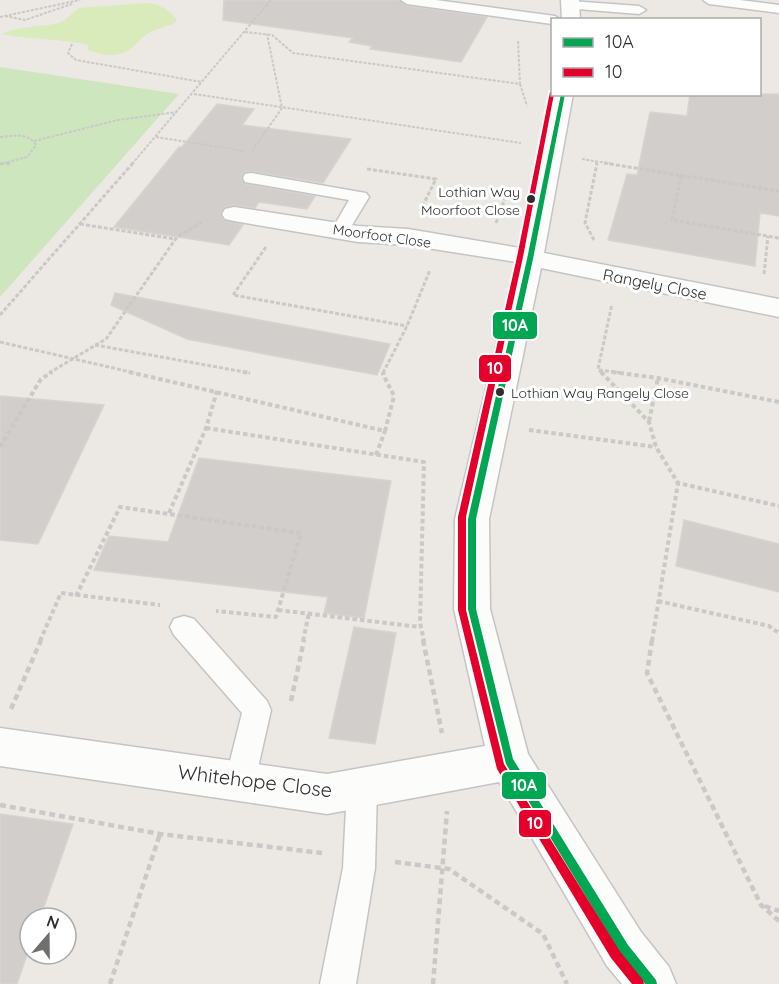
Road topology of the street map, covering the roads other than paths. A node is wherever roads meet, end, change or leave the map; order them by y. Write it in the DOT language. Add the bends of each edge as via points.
graph roads {
  1 [pos="407,0"];
  2 [pos="709,0"];
  3 [pos="571,8"];
  4 [pos="779,9"];
  5 [pos="639,10"];
  6 [pos="551,19"];
  7 [pos="562,96"];
  8 [pos="251,178"];
  9 [pos="222,213"];
  10 [pos="340,231"];
  11 [pos="530,259"];
  12 [pos="770,307"];
  13 [pos="175,616"];
  14 [pos="5,731"];
  15 [pos="509,761"];
  16 [pos="240,781"];
  17 [pos="362,788"];
  18 [pos="338,984"];
  19 [pos="652,984"];
  1 -- 6 [label="lane"];
  2 -- 4 [label="lane"];
  3 -- 5 [label="lane"];
  7 -- 11 [label="street" via="537,149"];
  8 -- 10 [label="lane" via="360,197"];
  9 -- 10 [label="street, Moorfoot Close"];
  10 -- 11 [label="street, Moorfoot Close" via="408,237"];
  11 -- 12 [label="street, Rangely Close"];
  11 -- 15 [label="street" via="472,519 472,609"];
  13 -- 16 [label="lane" via="257,710"];
  14 -- 16 [label="street, Whitehope Close"];
  15 -- 17 [label="street, Whitehope Close"];
  15 -- 19 [label="street" via="624,949"];
  16 -- 17 [label="street, Whitehope Close" via="327,794"];
  17 -- 18 [label="lane" via="359,858"];
}
